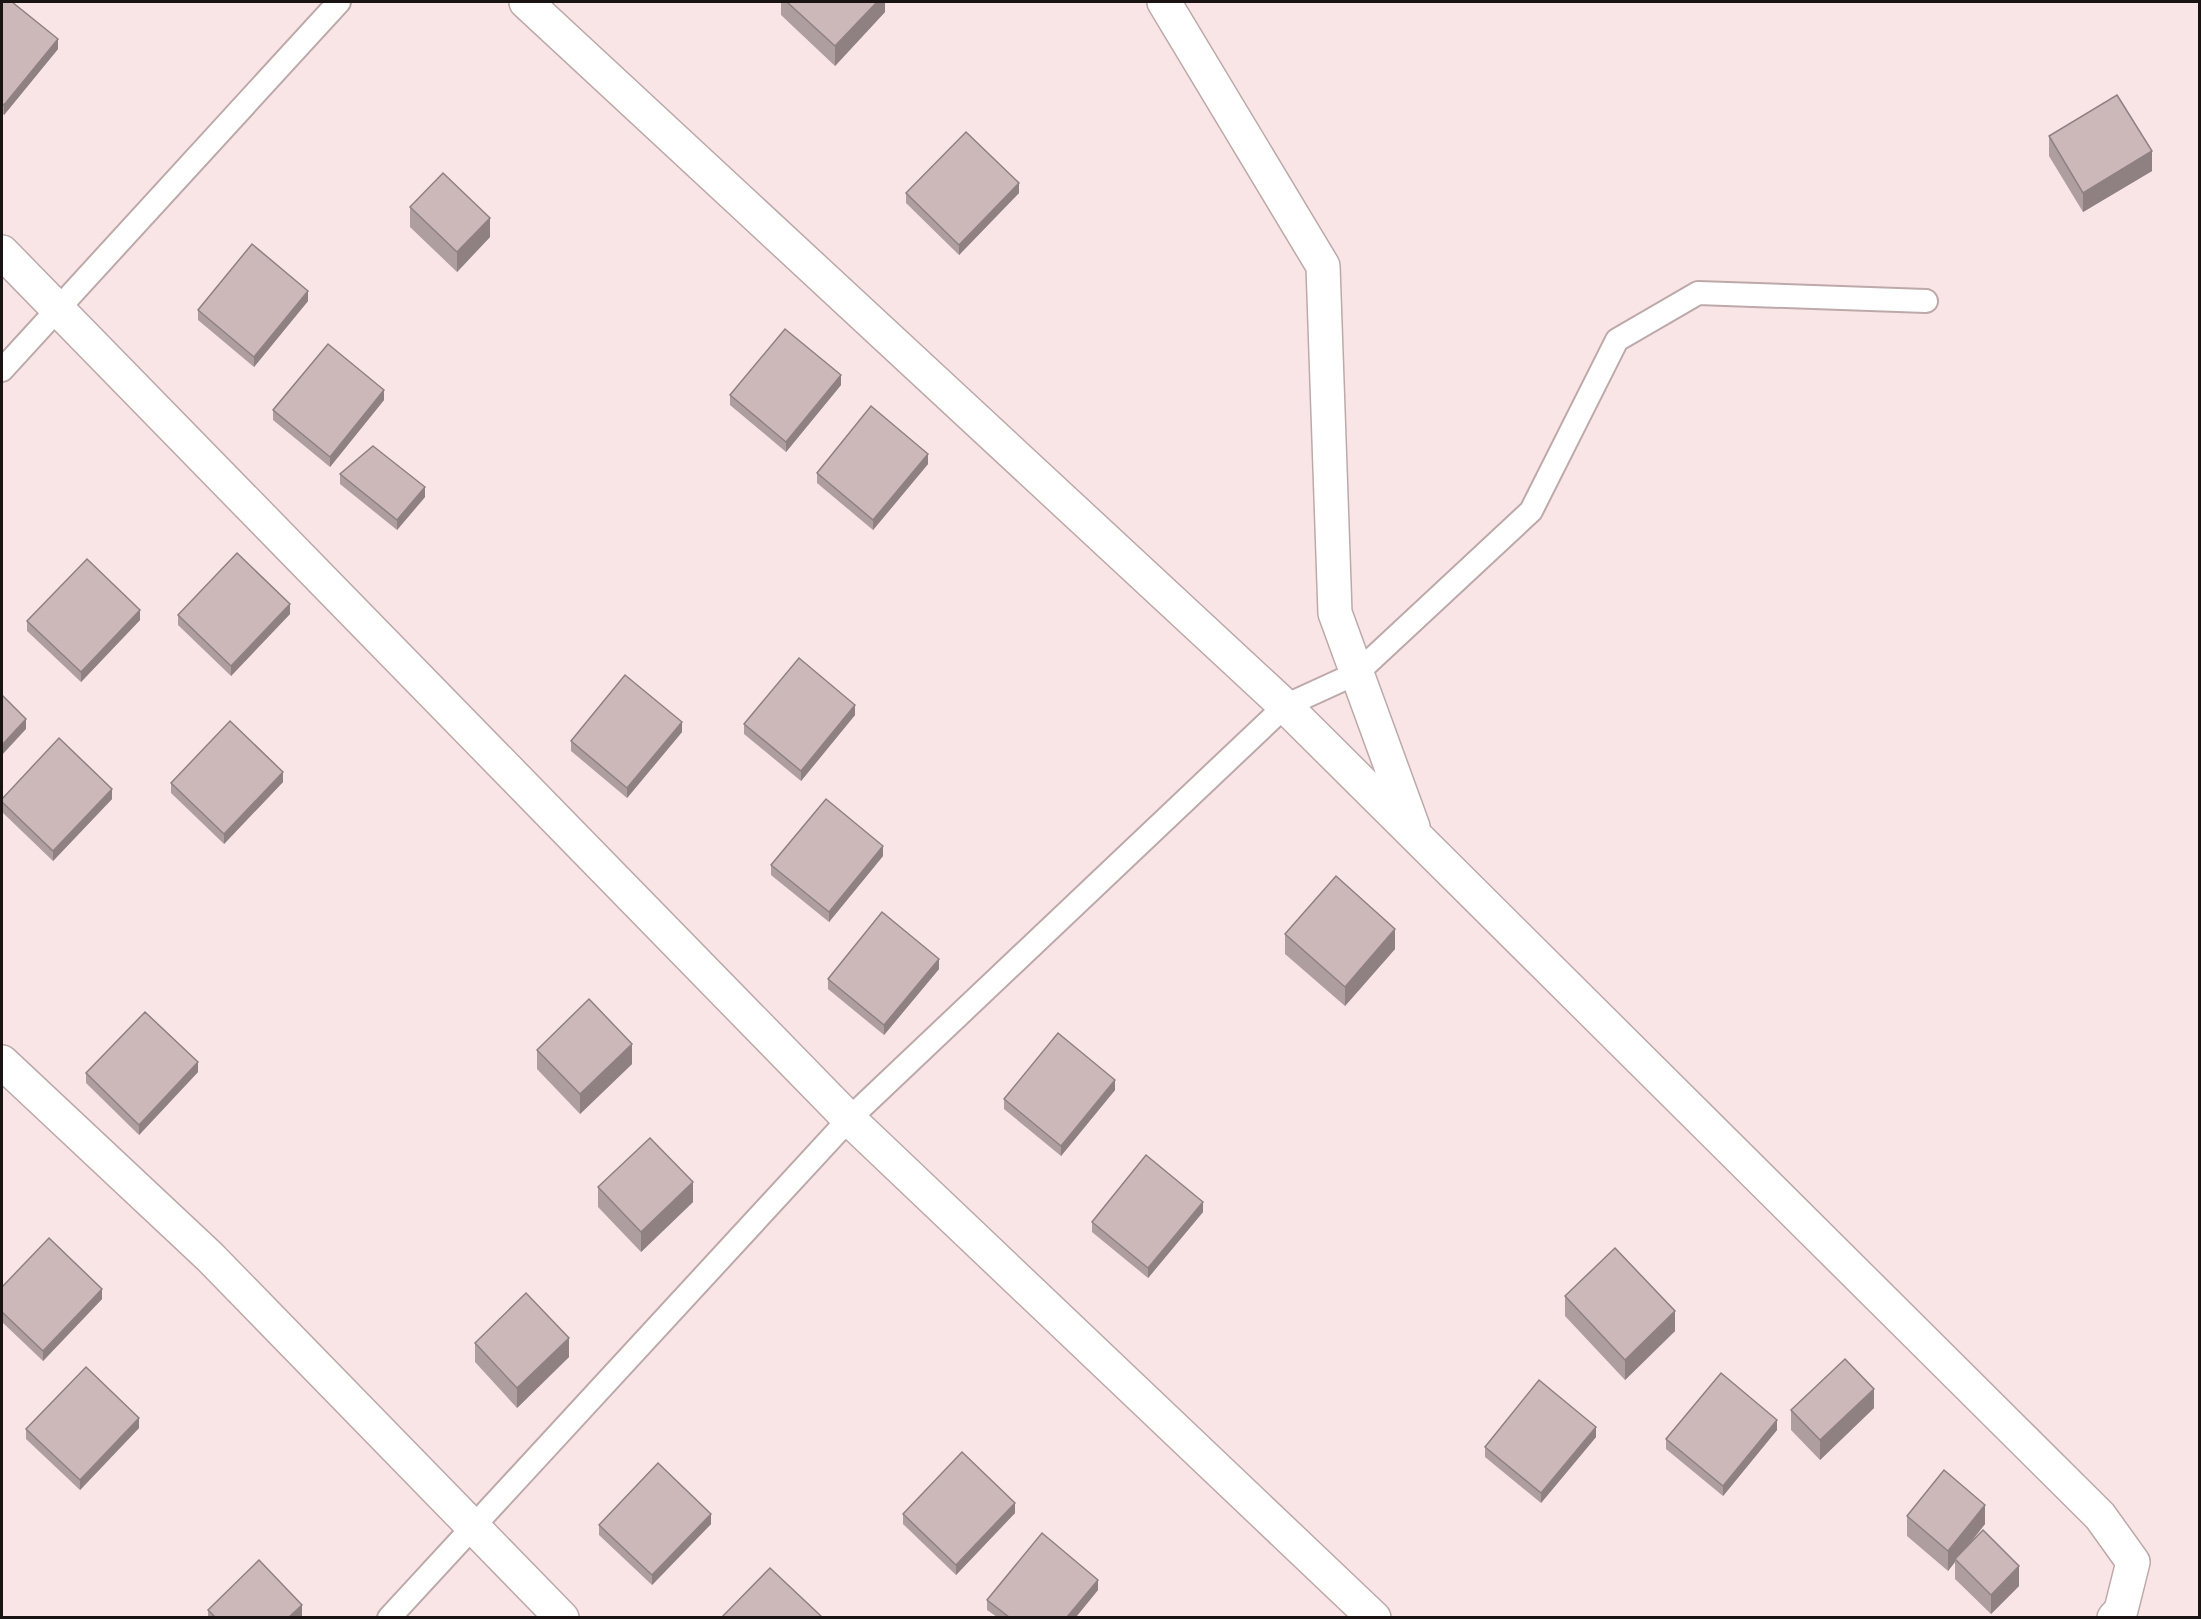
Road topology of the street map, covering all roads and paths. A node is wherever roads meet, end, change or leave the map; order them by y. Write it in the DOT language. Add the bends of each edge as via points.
graph roads {
  1 [pos="339,2"];
  2 [pos="526,2"];
  3 [pos="1164,2"];
  4 [pos="2,252"];
  5 [pos="1926,301"];
  6 [pos="57,309"];
  7 [pos="2,370"];
  8 [pos="1357,673"];
  9 [pos="1285,706"];
  10 [pos="1416,834"];
  11 [pos="2,1062"];
  12 [pos="849,1119"];
  13 [pos="473,1528"];
  14 [pos="389,1617"];
  15 [pos="562,1617"];
  16 [pos="1374,1617"];
  17 [pos="2114,1617"];
  1 -- 6 [label="lane"];
  2 -- 9 [label="street"];
  3 -- 8 [label="street" via="1323,266 1335,613"];
  4 -- 6 [label="street"];
  5 -- 8 [label="lane" via="1698,293 1617,340 1531,511"];
  6 -- 7 [label="lane"];
  6 -- 12 [label="street"];
  8 -- 9 [label="lane"];
  8 -- 10 [label="street"];
  9 -- 10 [label="street"];
  9 -- 12 [label="lane"];
  10 -- 17 [label="street" via="2100,1516 2133,1562 2121,1610"];
  11 -- 13 [label="street" via="210,1257"];
  12 -- 13 [label="lane"];
  12 -- 16 [label="street"];
  13 -- 14 [label="lane"];
  13 -- 15 [label="street"];
}
